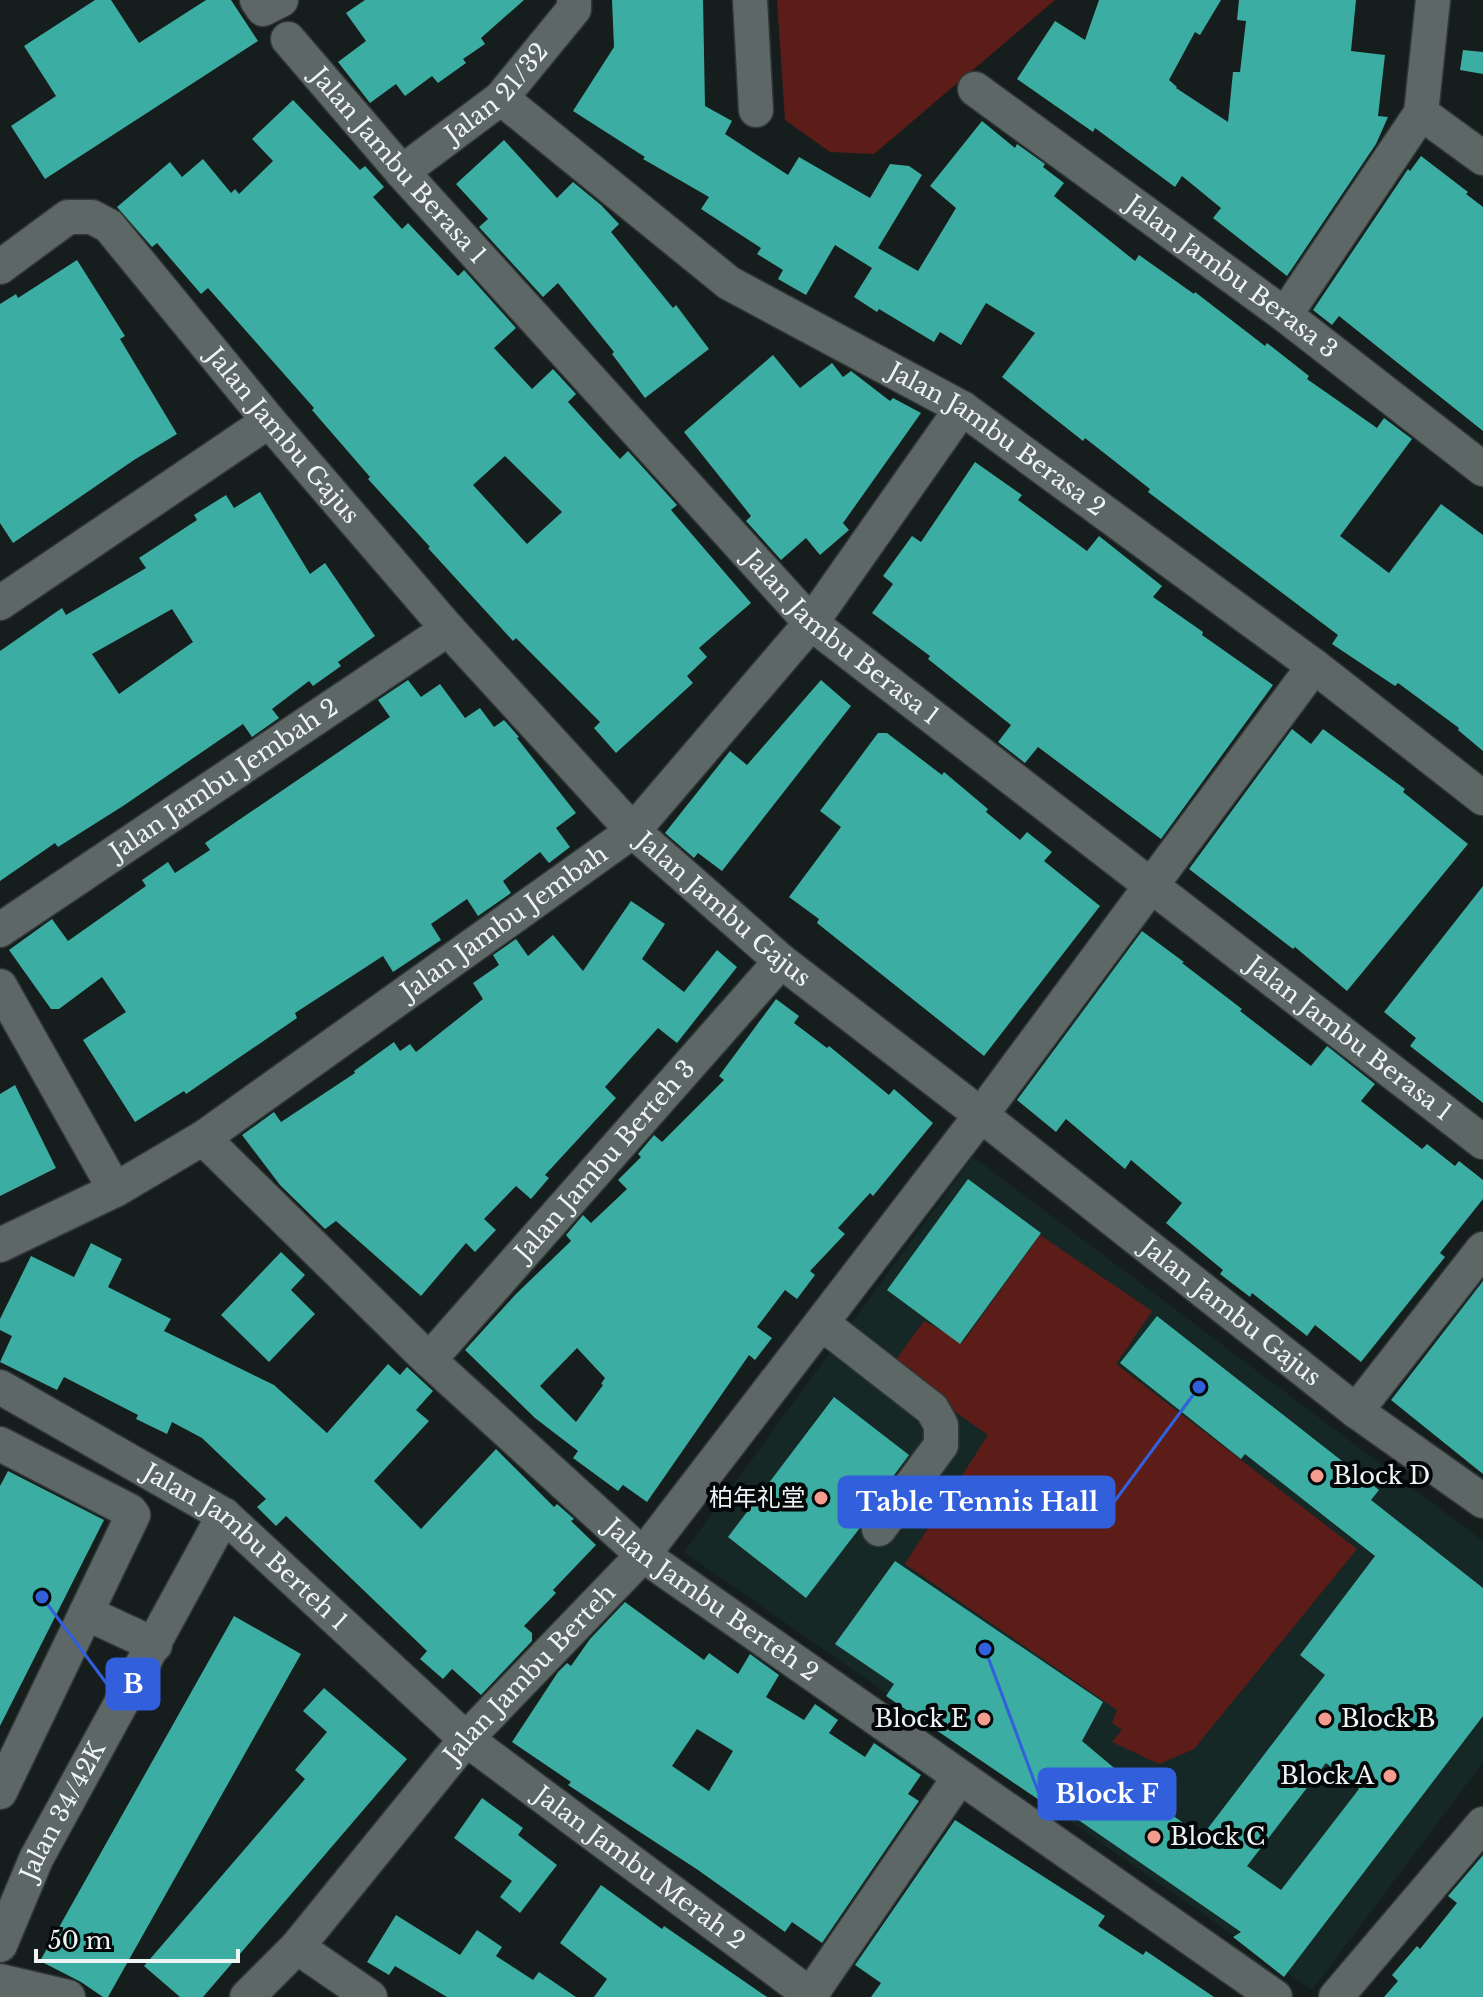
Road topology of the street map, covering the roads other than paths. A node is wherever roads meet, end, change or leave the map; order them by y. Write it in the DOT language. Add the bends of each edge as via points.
graph roads {
  1 [pos="257,0"];
  2 [pos="281,0"];
  3 [pos="574,0"];
  4 [pos="750,0"];
  5 [pos="1433,0"];
  6 [pos="288,39"];
  7 [pos="975,89"];
  8 [pos="501,98"];
  9 [pos="756,110"];
  10 [pos="1421,113"];
  11 [pos="1483,158"];
  12 [pos="402,172"];
  13 [pos="0,267"];
  14 [pos="1285,315"];
  15 [pos="962,408"];
  16 [pos="269,421"];
  17 [pos="1483,469"];
  18 [pos="0,603"];
  19 [pos="811,623"];
  20 [pos="448,629"];
  21 [pos="1314,666"];
  22 [pos="1483,798"];
  23 [pos="633,831"];
  24 [pos="1150,885"];
  25 [pos="0,930"];
  26 [pos="781,961"];
  27 [pos="0,986"];
  28 [pos="981,1115"];
  29 [pos="203,1138"];
  30 [pos="1483,1142"];
  31 [pos="115,1190"];
  32 [pos="0,1245"];
  33 [pos="1483,1249"];
  34 [pos="820,1325"];
  35 [pos="429,1360"];
  36 [pos="0,1387"];
  37 [pos="1356,1411"];
  38 [pos="0,1444"];
  39 [pos="1483,1501"];
  40 [pos="224,1515"];
  41 [pos="879,1529"];
  42 [pos="643,1555"];
  43 [pos="86,1613"];
  44 [pos="155,1645"];
  45 [pos="466,1739"];
  46 [pos="959,1778"];
  47 [pos="0,1792"];
  48 [pos="1483,1824"];
  49 [pos="0,1945"];
  50 [pos="297,1947"];
  51 [pos="0,1981"];
  52 [pos="810,1996"];
  53 [pos="68,1997"];
  54 [pos="247,1997"];
  55 [pos="370,1997"];
  56 [pos="1275,1997"];
  57 [pos="1336,1997"];
  1 -- 2 [label="street" via="263,9"];
  3 -- 8 [label="street, Jalan 21/32" via="574,9"];
  4 -- 9 [label="street"];
  5 -- 10 [label="street"];
  6 -- 12 [label="street, Jalan Jambu Berasa 1"];
  7 -- 14 [label="street, Jalan Jambu Berasa 3"];
  8 -- 12 [label="street, Jalan 21/32"];
  8 -- 15 [label="street, Jalan Jambu Berasa 2" via="729,283"];
  10 -- 11 [label="street"];
  10 -- 14 [label="street"];
  12 -- 19 [label="street, Jalan Jambu Berasa 1"];
  13 -- 16 [label="street, Jalan Jambu Gajus" via="68,217 92,217 109,226"];
  14 -- 17 [label="street, Jalan Jambu Berasa 3"];
  15 -- 19 [label="street, Jalan Jambu Jembah"];
  15 -- 21 [label="street, Jalan Jambu Berasa 2"];
  16 -- 18 [label="street"];
  16 -- 20 [label="street, Jalan Jambu Gajus"];
  19 -- 23 [label="street, Jalan Jambu Jembah"];
  19 -- 24 [label="street, Jalan Jambu Berasa 1"];
  20 -- 23 [label="street, Jalan Jambu Gajus"];
  20 -- 25 [label="street, Jalan Jambu Jembah 2"];
  21 -- 22 [label="street, Jalan Jambu Berasa 2"];
  21 -- 24 [label="street, Jalan Jambu Berteh"];
  23 -- 26 [label="street, Jalan Jambu Gajus"];
  23 -- 29 [label="street, Jalan Jambu Jembah"];
  24 -- 28 [label="street, Jalan Jambu Berteh"];
  24 -- 30 [label="street, Jalan Jambu Berasa 1"];
  26 -- 28 [label="street, Jalan Jambu Gajus"];
  26 -- 35 [label="street, Jalan Jambu Berteh 3"];
  27 -- 31 [label="street"];
  28 -- 34 [label="street, Jalan Jambu Berteh"];
  28 -- 37 [label="street, Jalan Jambu Gajus"];
  29 -- 31 [label="street, Jalan Jambu Jembah"];
  29 -- 35 [label="street, Jalan Jambu Berteh 2"];
  31 -- 32 [label="street, Jalan Jambu Jembah"];
  33 -- 37 [label="street"];
  34 -- 41 [label="street" via="932,1409 941,1425 941,1445"];
  34 -- 42 [label="street, Jalan Jambu Berteh"];
  35 -- 42 [label="street, Jalan Jambu Berteh 2"];
  36 -- 40 [label="street, Jalan Jambu Berteh 1"];
  37 -- 39 [label="street, Jalan Jambu Gajus"];
  38 -- 43 [label="street" via="133,1515"];
  40 -- 44 [label="street, Jalan 34/42K"];
  40 -- 45 [label="street, Jalan Jambu Berteh 1"];
  42 -- 45 [label="street, Jalan Jambu Berteh"];
  42 -- 46 [label="street, Jalan Jambu Berteh 2"];
  43 -- 44 [label="street"];
  43 -- 47 [label="street"];
  44 -- 49 [label="street, Jalan 34/42K" via="36,1859"];
  45 -- 50 [label="street, Jalan Jambu Berteh"];
  45 -- 52 [label="street, Jalan Jambu Merah 2"];
  46 -- 52 [label="street"];
  46 -- 56 [label="street, Jalan Jambu Berteh 2"];
  48 -- 57 [label="street"];
  50 -- 54 [label="street, Jalan Jambu Berteh"];
  50 -- 55 [label="street"];
  51 -- 53 [label="street"];
}
